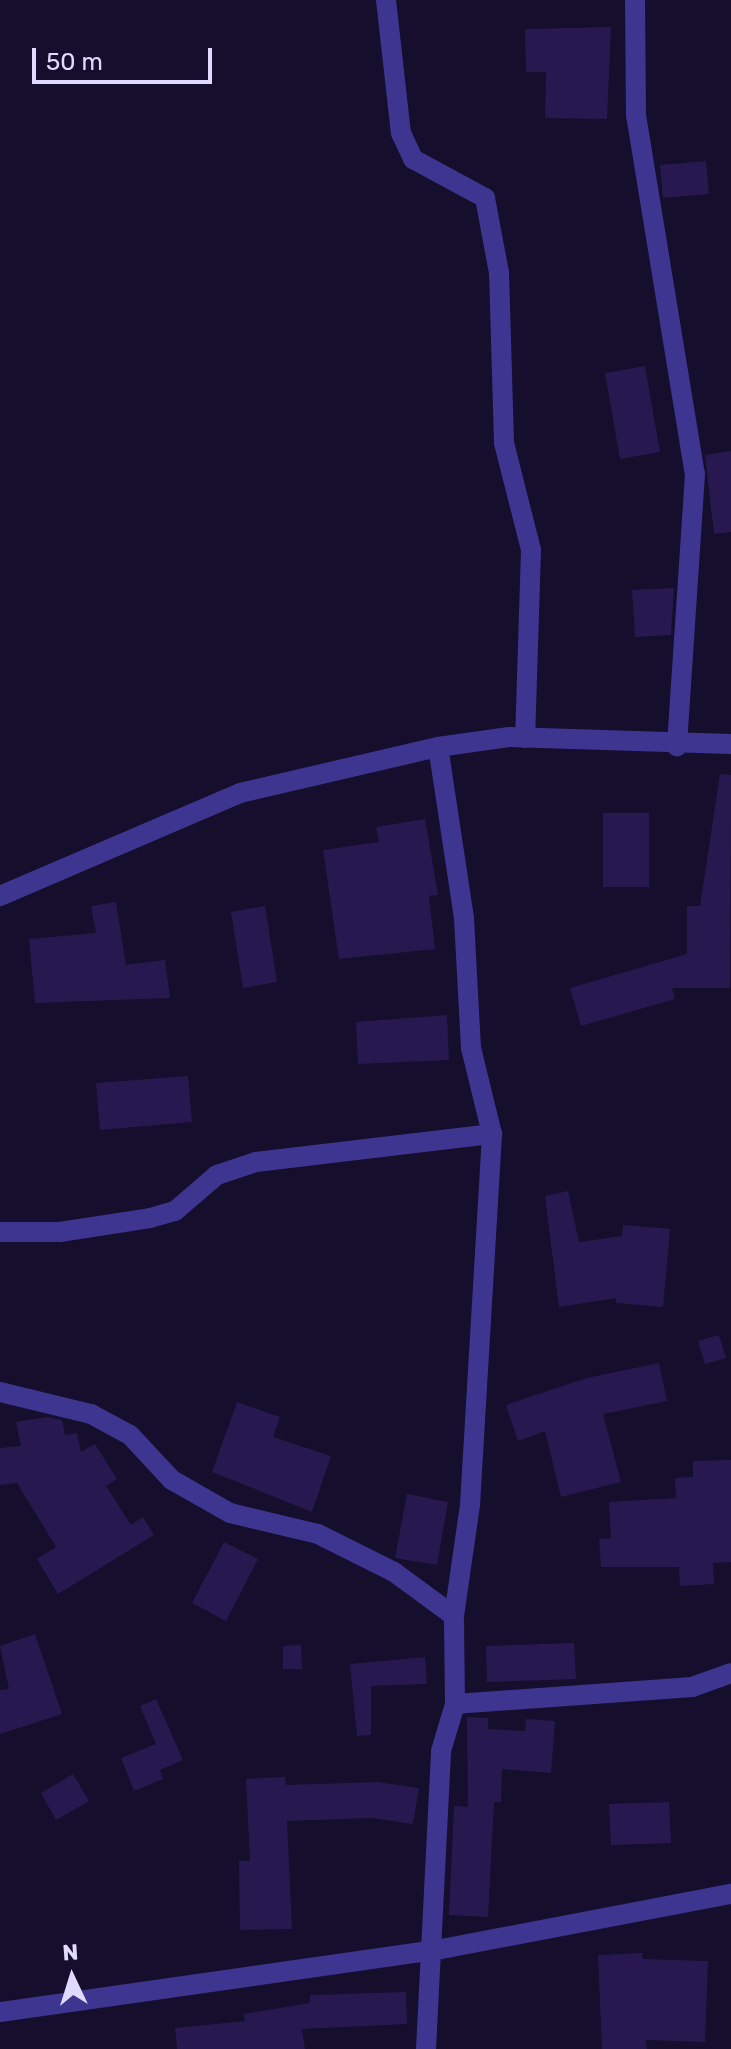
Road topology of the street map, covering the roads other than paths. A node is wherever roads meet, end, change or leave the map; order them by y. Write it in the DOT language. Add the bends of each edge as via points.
graph roads {
  1 [pos="386,0"];
  2 [pos="635,0"];
  3 [pos="525,738"];
  4 [pos="731,744"];
  5 [pos="677,746"];
  6 [pos="438,747"];
  7 [pos="0,896"];
  8 [pos="492,1134"];
  9 [pos="0,1232"];
  10 [pos="0,1392"];
  11 [pos="454,1616"];
  12 [pos="731,1673"];
  13 [pos="455,1704"];
  14 [pos="731,1894"];
  15 [pos="431,1951"];
  16 [pos="0,2012"];
  17 [pos="426,2049"];
  1 -- 3 [label="street" via="401,133 413,159 485,198 499,273 504,443 531,550"];
  2 -- 5 [label="street" via="636,115 695,474"];
  3 -- 5 [label="street"];
  3 -- 6 [label="street"];
  4 -- 5 [label="street"];
  6 -- 7 [label="street" via="240,793"];
  6 -- 8 [label="street" via="464,918 471,1048"];
  8 -- 9 [label="street" via="256,1162 217,1175 175,1211 150,1218 60,1232"];
  8 -- 11 [label="street" via="470,1505"];
  10 -- 11 [label="street" via="91,1414 130,1435 172,1480 230,1513 318,1534 394,1572"];
  11 -- 13 [label="street"];
  12 -- 13 [label="street" via="692,1687"];
  13 -- 15 [label="street" via="441,1751"];
  14 -- 15 [label="street"];
  15 -- 16 [label="street"];
  15 -- 17 [label="street"];
}
